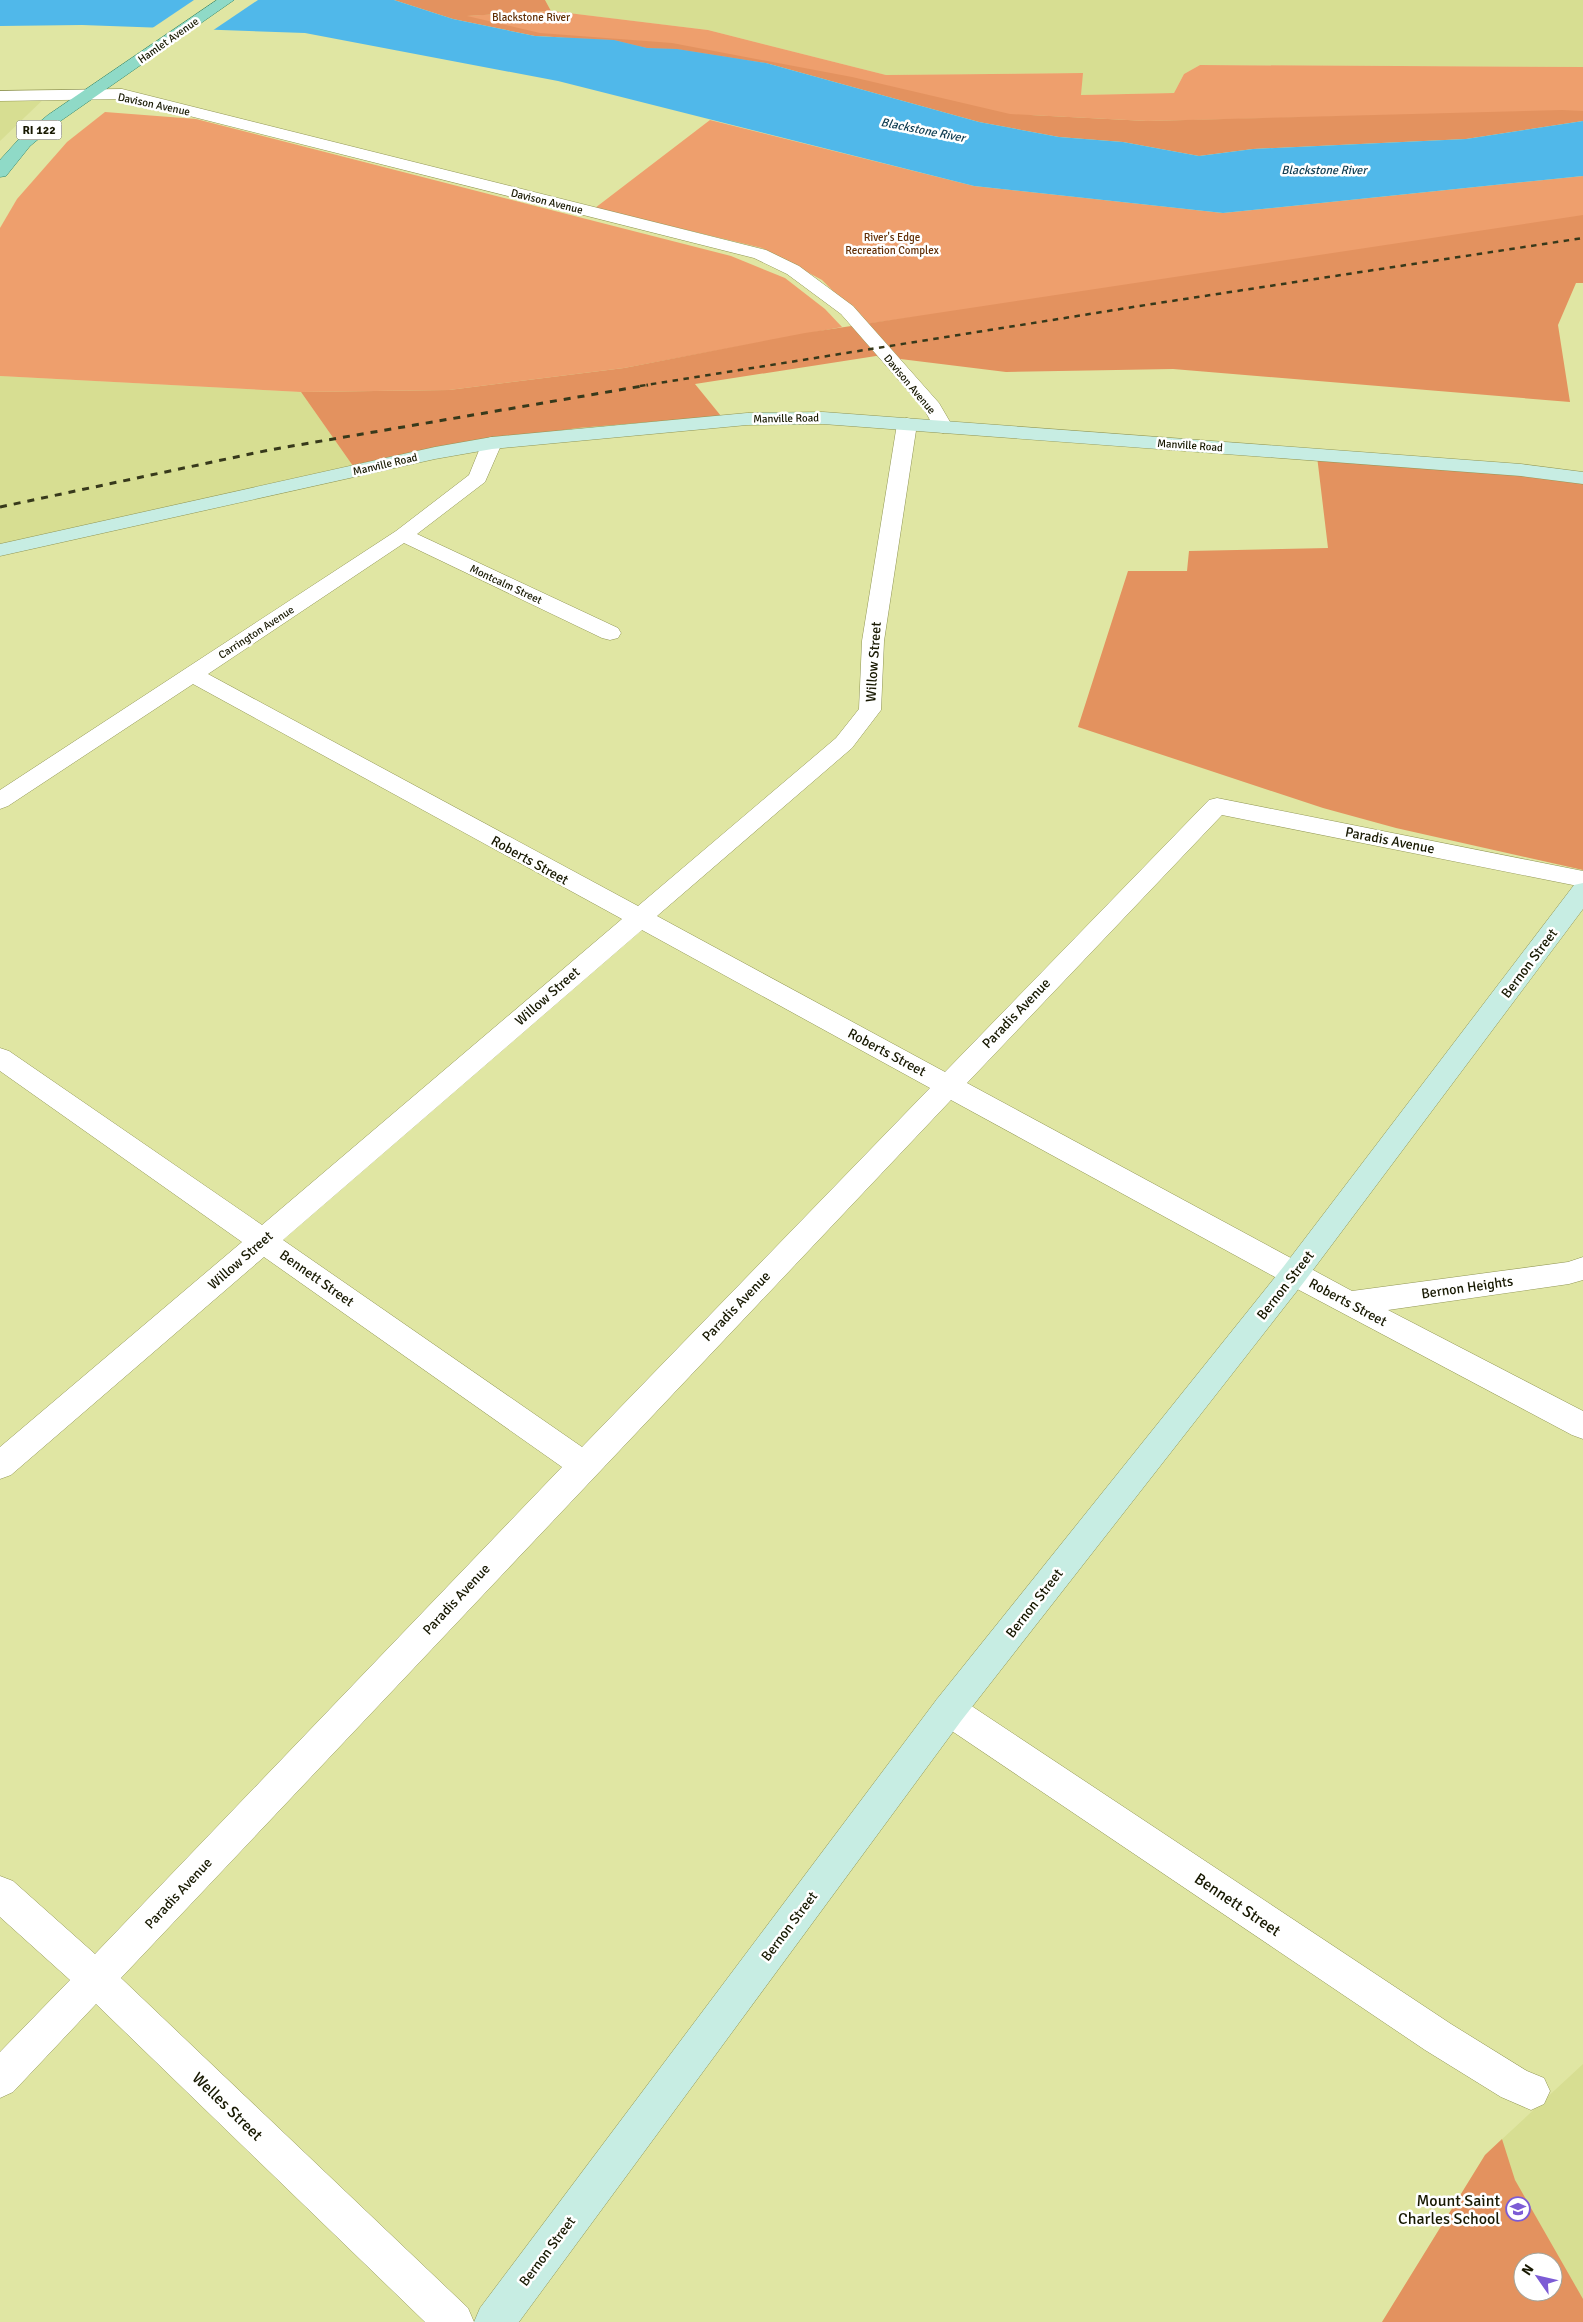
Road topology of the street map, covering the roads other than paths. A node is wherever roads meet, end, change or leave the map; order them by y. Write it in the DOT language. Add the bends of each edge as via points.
graph roads {
  1 [pos="227,0"];
  2 [pos="0,96"];
  3 [pos="86,96"];
  4 [pos="0,172"];
  5 [pos="907,424"];
  6 [pos="943,427"];
  7 [pos="492,443"];
  8 [pos="1583,478"];
  9 [pos="402,535"];
  10 [pos="0,550"];
  11 [pos="610,633"];
  12 [pos="192,674"];
  13 [pos="0,801"];
  14 [pos="1583,879"];
  15 [pos="1583,892"];
  16 [pos="637,919"];
  17 [pos="0,1058"];
  18 [pos="947,1084"];
  19 [pos="263,1240"];
  20 [pos="1583,1268"];
  21 [pos="1294,1274"];
  22 [pos="1350,1303"];
  23 [pos="1583,1426"];
  24 [pos="584,1465"];
  25 [pos="0,1466"];
  26 [pos="949,1710"];
  27 [pos="0,1893"];
  28 [pos="96,1979"];
  29 [pos="0,2079"];
  30 [pos="1531,2091"];
  31 [pos="454,2322"];
  32 [pos="494,2322"];
  1 -- 3 [label="main road, Hamlet Avenue / RI 122"];
  2 -- 3 [label="street, Davison Avenue"];
  3 -- 4 [label="main road, RI 122" via="60,112 32,136"];
  3 -- 6 [label="street, Davison Avenue" via="122,94 760,254 792,270 847,310 932,407"];
  5 -- 6 [label="main road, Manville Road"];
  5 -- 7 [label="main road, Manville Road" via="824,418 747,419"];
  5 -- 16 [label="street, Willow Street" via="873,641 870,710 844,743"];
  6 -- 8 [label="main road, Manville Road" via="1521,470"];
  7 -- 9 [label="street, Carrington Avenue" via="478,478"];
  7 -- 10 [label="main road, Manville Road"];
  9 -- 11 [label="street, Montcalm Street"];
  9 -- 12 [label="street, Carrington Avenue"];
  12 -- 13 [label="street, Carrington Avenue"];
  12 -- 16 [label="street, Roberts Street"];
  14 -- 18 [label="street, Paradis Avenue" via="1217,806"];
  15 -- 21 [label="main road, Bernon Street"];
  16 -- 18 [label="street, Roberts Street"];
  16 -- 19 [label="street, Willow Street"];
  17 -- 19 [label="street, Bennett Street"];
  18 -- 21 [label="street, Roberts Street"];
  18 -- 24 [label="street, Paradis Avenue"];
  19 -- 24 [label="street, Bennett Street"];
  19 -- 25 [label="street, Willow Street"];
  20 -- 22 [label="street, Bernon Heights" via="1569,1274"];
  21 -- 22 [label="street, Roberts Street"];
  21 -- 26 [label="main road, Bernon Street"];
  22 -- 23 [label="street, Roberts Street"];
  24 -- 28 [label="street, Paradis Avenue"];
  26 -- 30 [label="street, Bennett Street" via="1438,2037"];
  26 -- 32 [label="main road, Bernon Street"];
  27 -- 28 [label="street, Welles Street"];
  28 -- 29 [label="street, Paradis Avenue"];
  28 -- 31 [label="street, Welles Street"];
}
